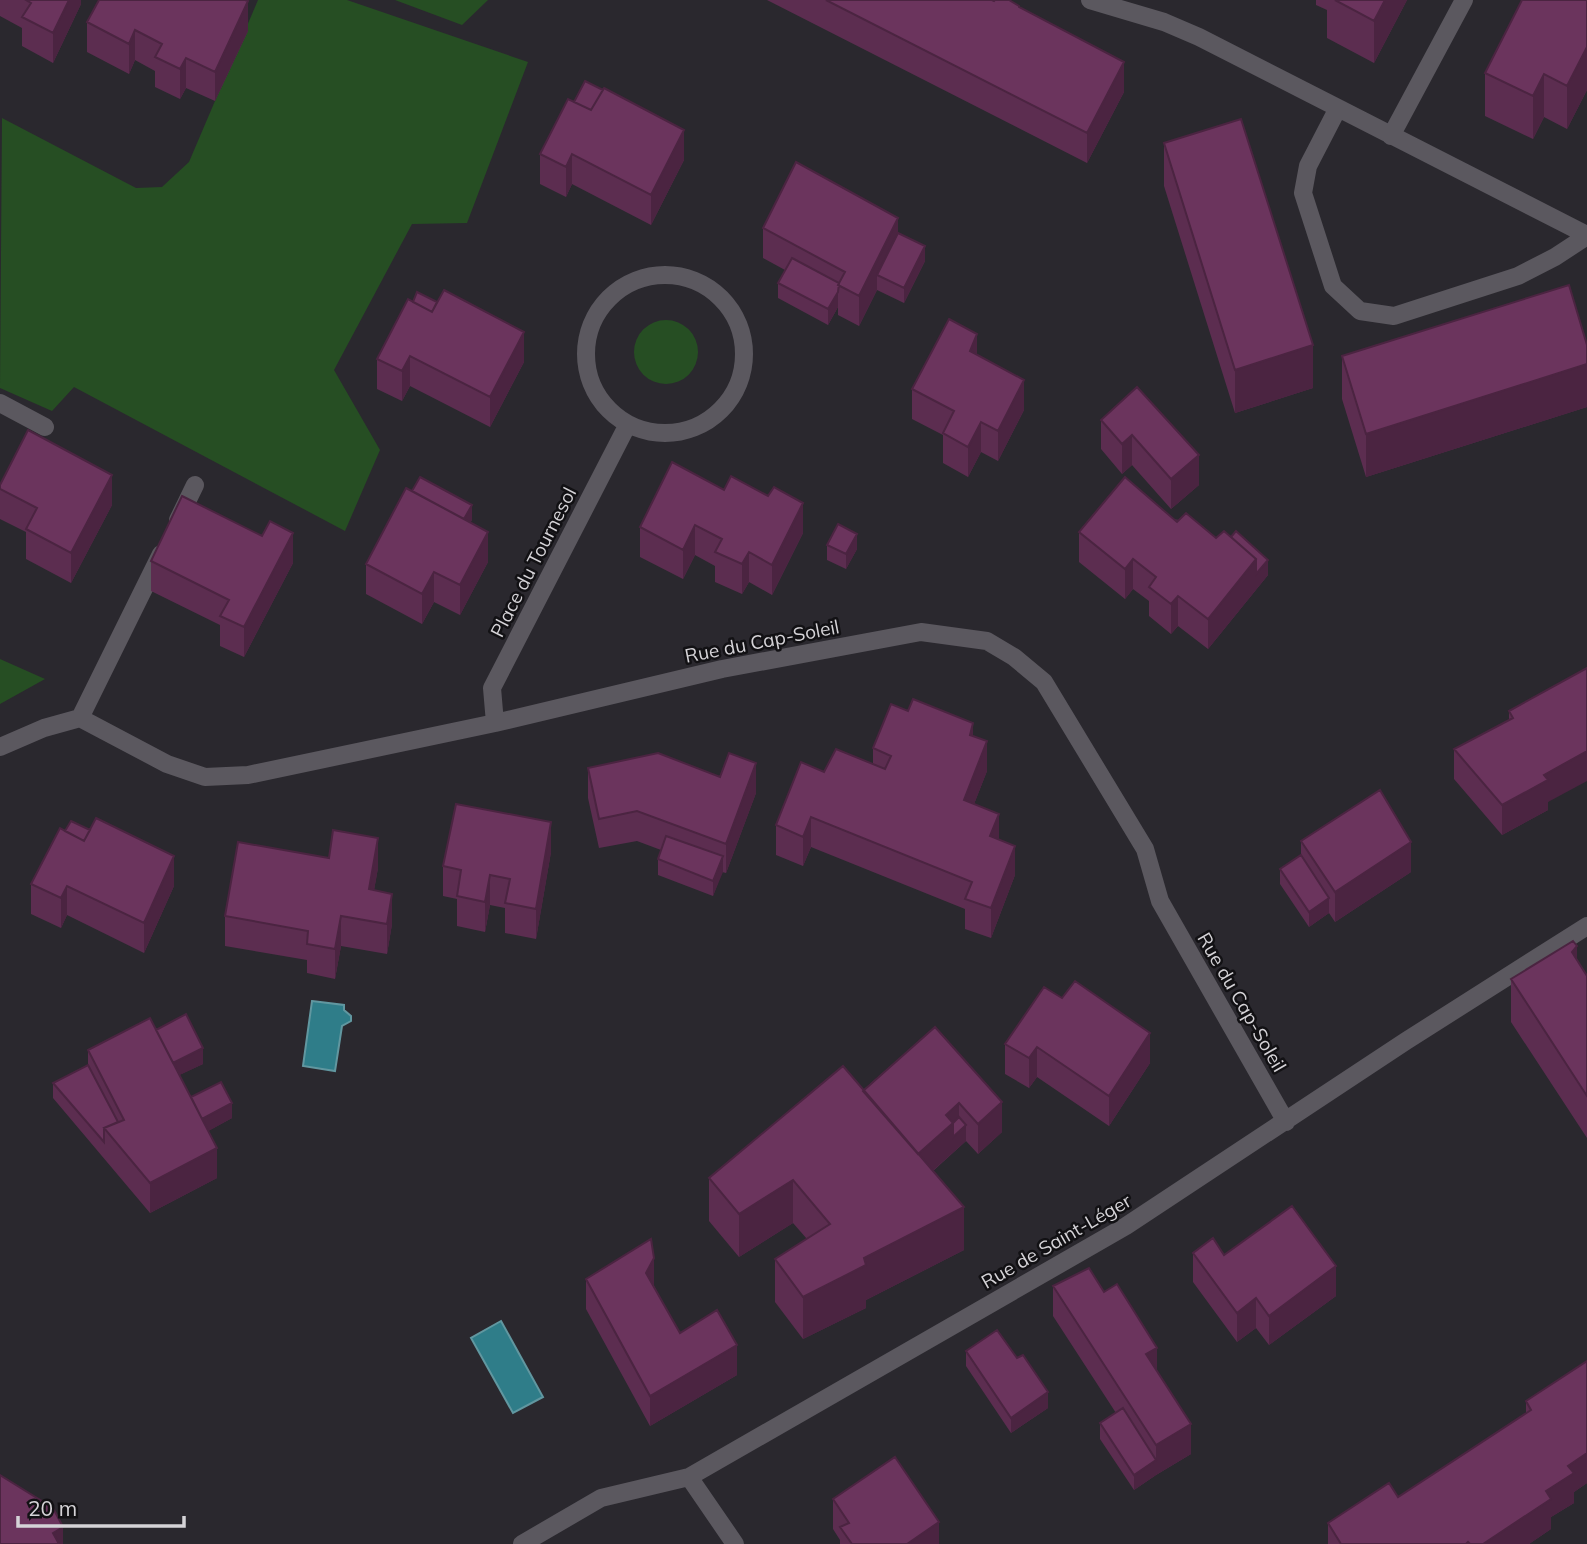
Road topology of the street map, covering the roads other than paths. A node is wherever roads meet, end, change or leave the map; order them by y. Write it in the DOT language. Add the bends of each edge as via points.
graph roads {
  1 [pos="1090,0"];
  2 [pos="1464,0"];
  3 [pos="1338,108"];
  4 [pos="1391,136"];
  5 [pos="1587,236"];
  6 [pos="0,403"];
  7 [pos="628,424"];
  8 [pos="45,426"];
  9 [pos="195,485"];
  10 [pos="80,718"];
  11 [pos="495,723"];
  12 [pos="0,747"];
  13 [pos="1587,926"];
  14 [pos="1286,1122"];
  15 [pos="689,1477"];
  16 [pos="522,1544"];
  17 [pos="735,1544"];
  1 -- 3 [label="street" via="1175,27"];
  2 -- 4 [label="street"];
  3 -- 4 [label="street"];
  3 -- 5 [label="street" via="1308,166 1303,193 1334,286 1360,311 1394,316 1518,276"];
  4 -- 5 [label="street"];
  6 -- 8 [label="street"];
  7 -- 7 [label="street" via="607,409 589,380 585,345 597,312 621,288 645,278 670,275 704,285 729,307 743,338 742,373 736,388 716,415 685,431 652,432"];
  7 -- 11 [label="street, Place du Tournesol" via="492,688"];
  9 -- 10 [label="street"];
  10 -- 11 [label="street, Rue du Cap-Soleil" via="167,764 205,777 248,775"];
  10 -- 12 [label="street"];
  11 -- 14 [label="street, Rue du Cap-Soleil" via="722,669 921,632 986,641 1044,682 1144,849 1160,901"];
  13 -- 14 [label="street, Rue de Saint-Léger"];
  14 -- 15 [label="street, Rue de Saint-Léger" via="1126,1226"];
  15 -- 16 [label="street, Rue de Saint-Léger" via="601,1498"];
  15 -- 17 [label="street"];
}
